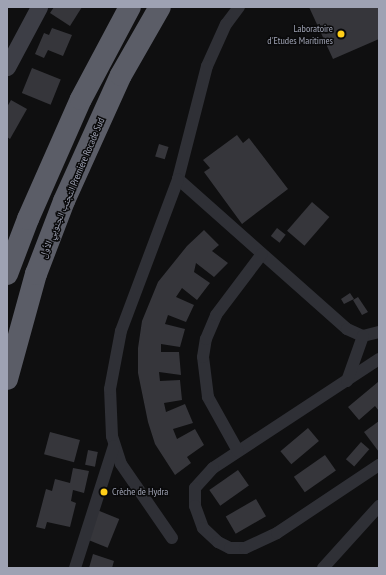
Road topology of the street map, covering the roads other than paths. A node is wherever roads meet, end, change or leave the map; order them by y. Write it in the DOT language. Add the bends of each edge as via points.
graph roads {
  1 [pos="39,7"];
  2 [pos="130,7"];
  3 [pos="160,7"];
  4 [pos="239,7"];
  5 [pos="7,66"];
  6 [pos="178,179"];
  7 [pos="262,254"];
  8 [pos="7,274"];
  9 [pos="379,332"];
  10 [pos="363,336"];
  11 [pos="379,360"];
  12 [pos="7,378"];
  13 [pos="347,381"];
  14 [pos="114,446"];
  15 [pos="238,451"];
  16 [pos="379,465"];
  17 [pos="379,506"];
  18 [pos="172,538"];
  19 [pos="75,568"];
  20 [pos="323,568"];
  1 -- 5 [label="street"];
  2 -- 8 [label="highway" via="81,100 25,226"];
  3 -- 12 [label="highway, التجنب الجنوبي الأول Première Rocade Sud" via="121,75 64,201 36,274"];
  4 -- 6 [label="street" via="226,24 207,66"];
  6 -- 7 [label="street"];
  6 -- 14 [label="street" via="138,280 115,352 110,389"];
  7 -- 10 [label="street" via="347,329"];
  7 -- 15 [label="street" via="216,315 206,339 203,357 208,397"];
  9 -- 10 [label="street"];
  10 -- 13 [label="street"];
  11 -- 13 [label="street"];
  13 -- 15 [label="street"];
  14 -- 18 [label="street" via="129,478"];
  14 -- 19 [label="street"];
  15 -- 16 [label="street" via="201,480 195,488 193,499 203,528 218,542 237,549 255,544 277,533"];
  17 -- 20 [label="street"];
}
